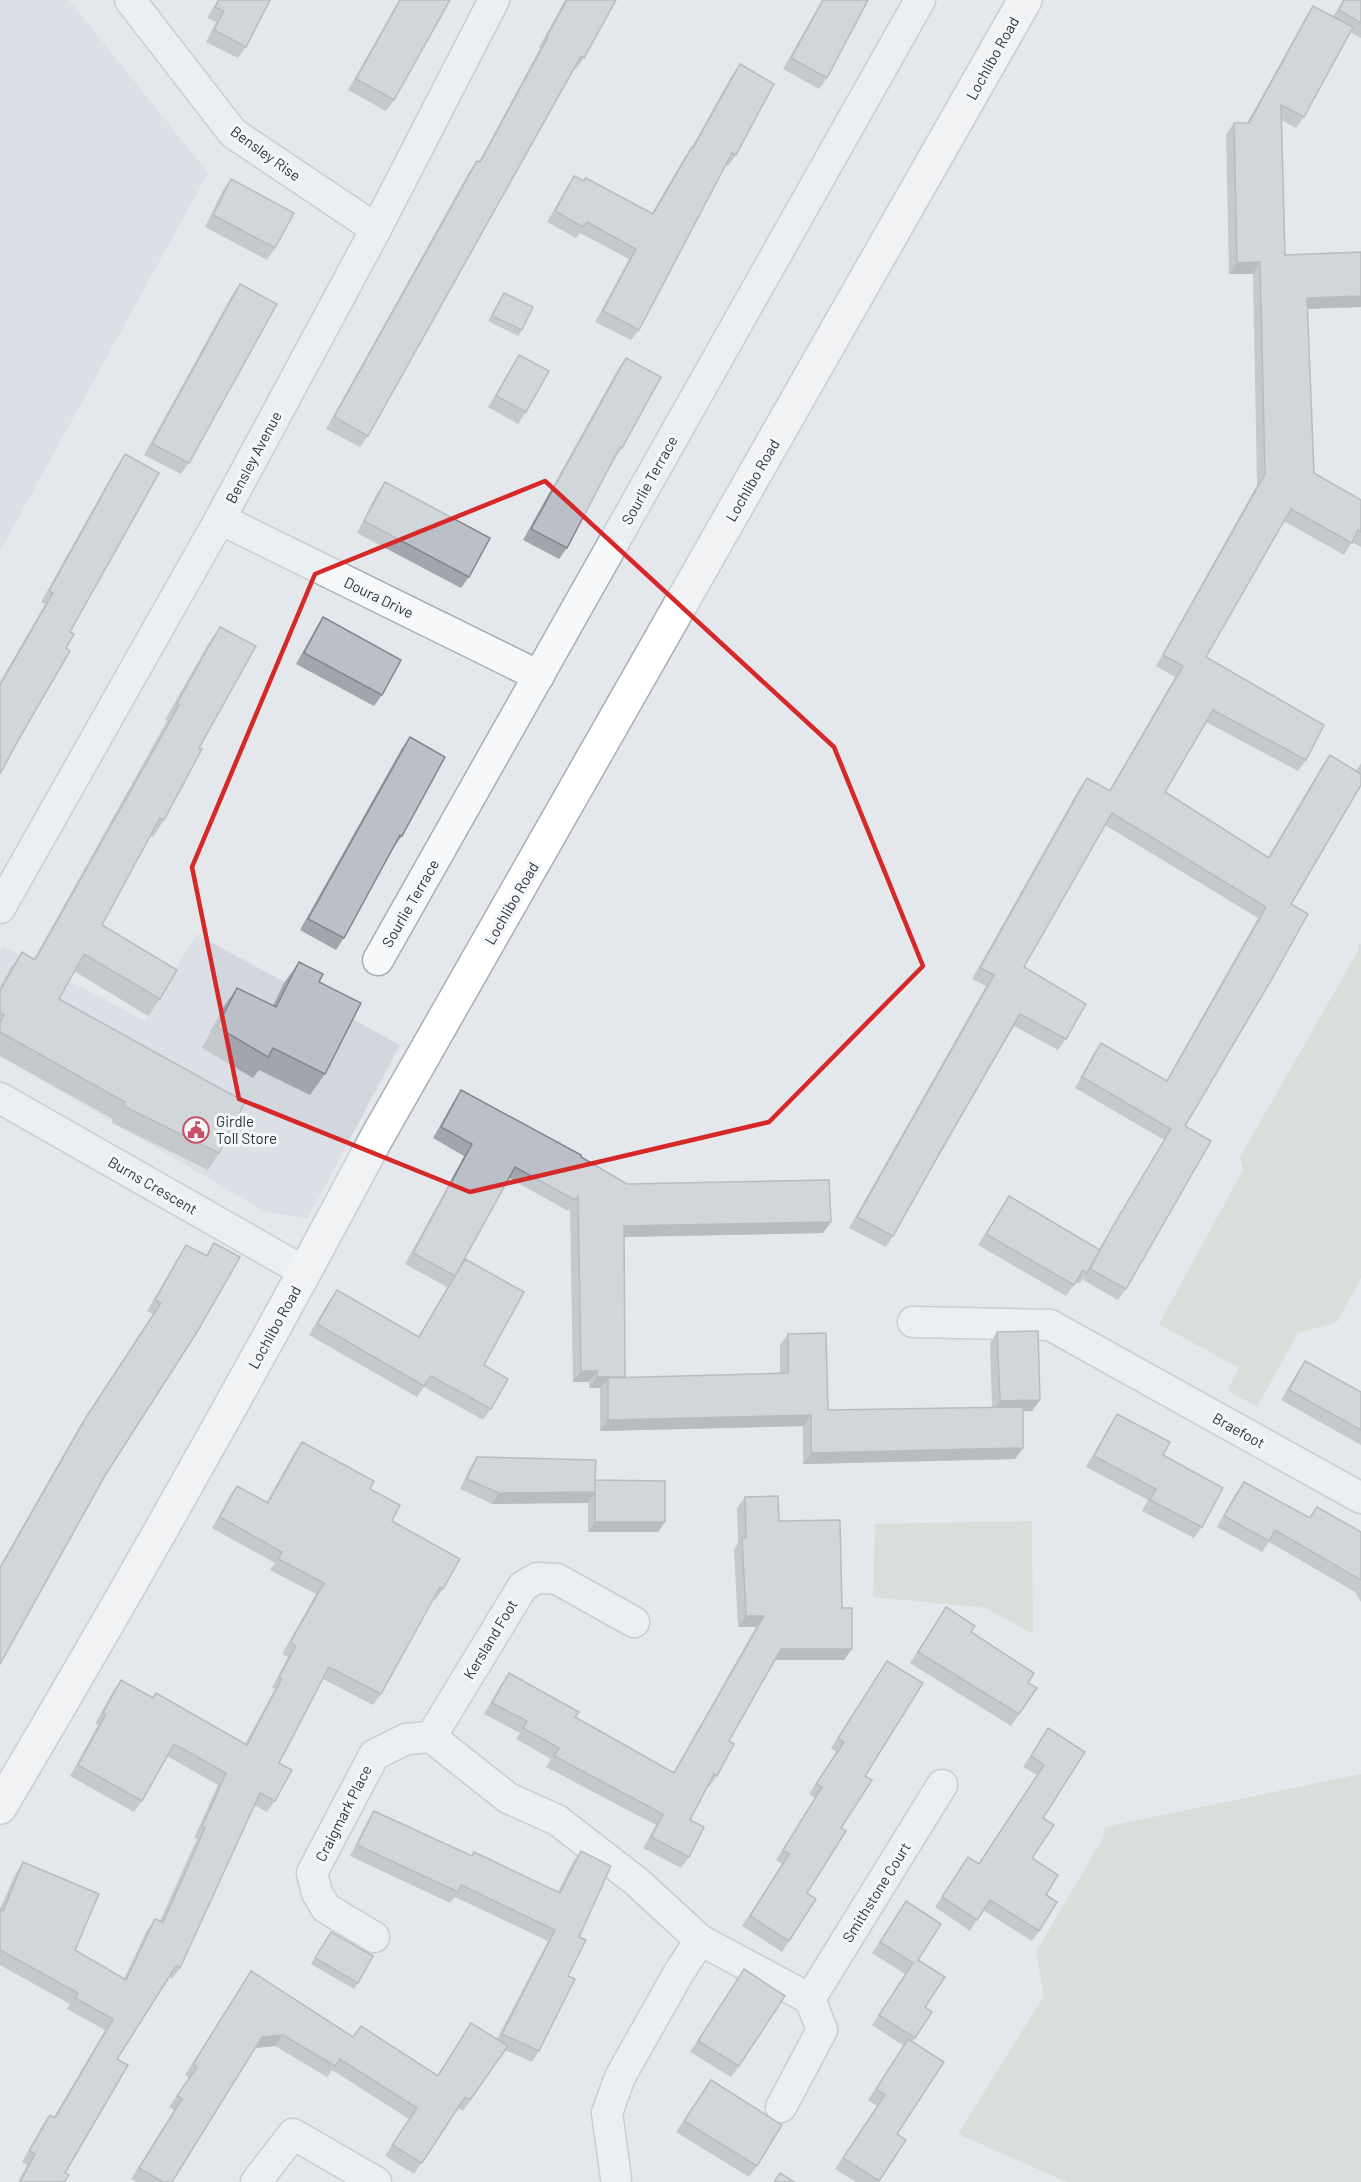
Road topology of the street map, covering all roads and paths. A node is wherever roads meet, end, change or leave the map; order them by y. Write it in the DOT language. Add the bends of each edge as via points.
graph roads {
  1 [pos="130,0"];
  2 [pos="494,0"];
  3 [pos="920,0"];
  4 [pos="1025,0"];
  5 [pos="376,229"];
  6 [pos="220,519"];
  7 [pos="539,676"];
  8 [pos="0,908"];
  9 [pos="378,960"];
  10 [pos="0,1098"];
  11 [pos="305,1272"];
  12 [pos="913,1323"];
  13 [pos="1361,1498"];
  14 [pos="634,1622"];
  15 [pos="430,1737"];
  16 [pos="942,1785"];
  17 [pos="0,1806"];
  18 [pos="374,1937"];
  19 [pos="700,1940"];
  20 [pos="810,1999"];
  21 [pos="781,2107"];
  22 [pos="620,2181"];
  23 [pos="256,2182"];
  24 [pos="376,2182"];
  1 -- 5 [label="street, Bensley Rise" via="233,133"];
  2 -- 5 [label="street, Bensley Avenue"];
  3 -- 7 [label="street, Sourlie Terrace"];
  4 -- 11 [label="street, Lochlibo Road" via="377,1137"];
  5 -- 6 [label="street, Bensley Avenue"];
  6 -- 7 [label="street, Doura Drive"];
  6 -- 8 [label="street, Bensley Avenue"];
  7 -- 9 [label="street, Sourlie Terrace"];
  10 -- 11 [label="street, Burns Crescent"];
  11 -- 17 [label="street, Lochlibo Road"];
  12 -- 13 [label="street, Braefoot" via="1050,1325"];
  14 -- 15 [label="street, Kersland Foot" via="557,1579 537,1578 523,1586"];
  15 -- 18 [label="street, Craigmark Place" via="406,1739 374,1755 312,1873 326,1908"];
  15 -- 19 [label="street" via="508,1798 557,1820 637,1882"];
  16 -- 20 [label="street, Smithstone Court"];
  19 -- 20 [label="street"];
  19 -- 22 [label="street" via="620,2078 607,2114"];
  20 -- 21 [label="street" via="822,2030"];
  23 -- 24 [label="street" via="293,2134"];
}
